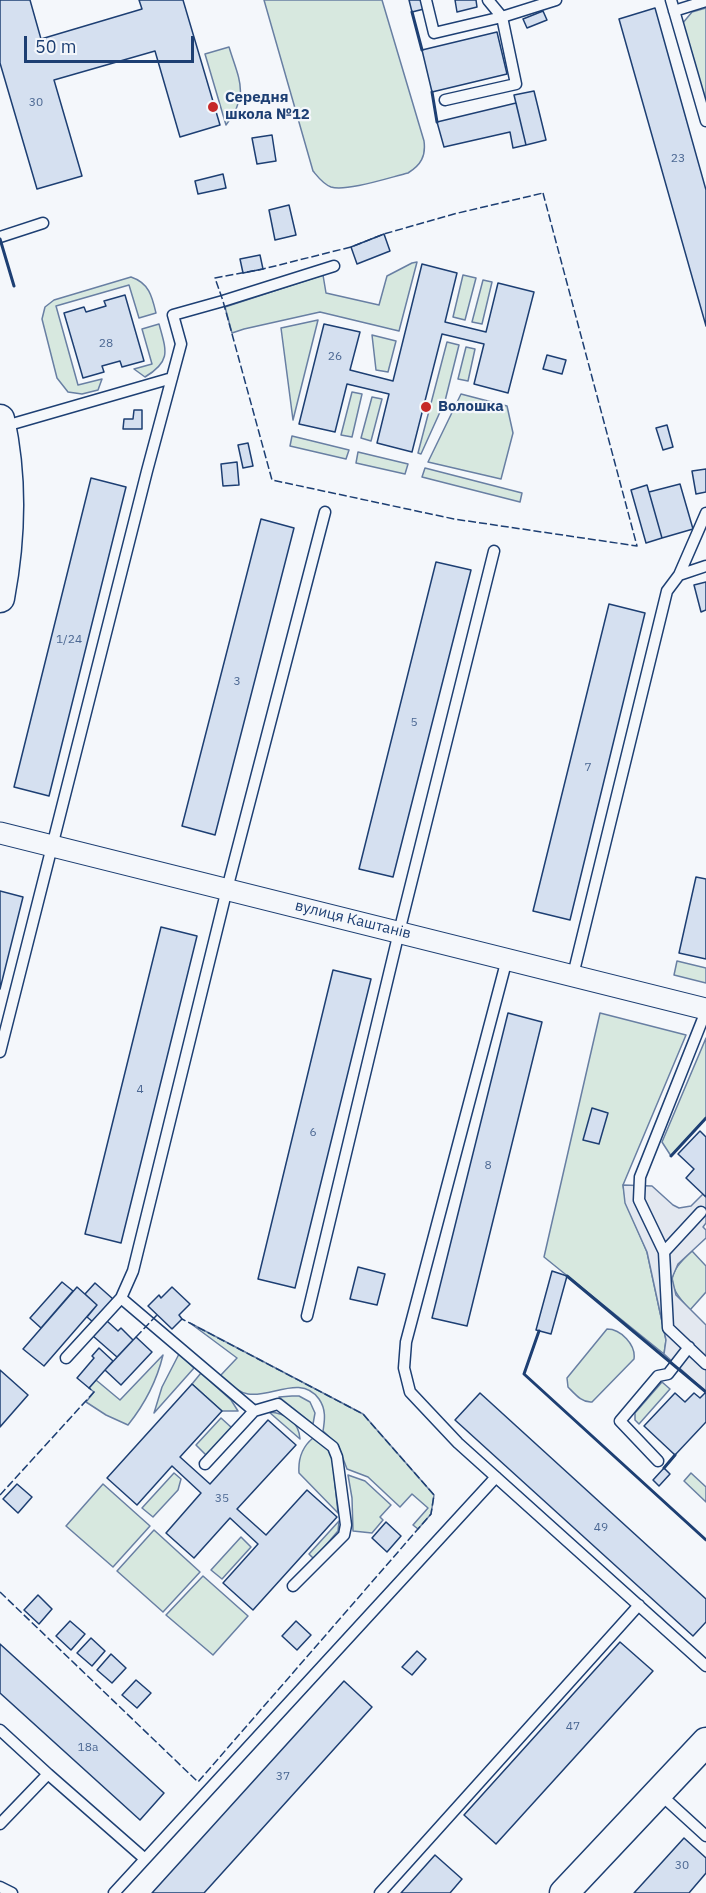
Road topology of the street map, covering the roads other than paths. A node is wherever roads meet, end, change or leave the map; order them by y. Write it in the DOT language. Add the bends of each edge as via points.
graph roads {
  1 [pos="426,0"];
  2 [pos="488,0"];
  3 [pos="556,0"];
  4 [pos="706,1"];
  5 [pos="673,5"];
  6 [pos="502,17"];
  7 [pos="445,100"];
  8 [pos="706,121"];
  9 [pos="43,223"];
  10 [pos="0,237"];
  11 [pos="334,266"];
  12 [pos="172,378"];
  13 [pos="1,423"];
  14 [pos="326,512"];
  15 [pos="706,513"];
  16 [pos="494,551"];
  17 [pos="706,566"];
  18 [pos="679,575"];
  19 [pos="0,598"];
  20 [pos="0,833"];
  21 [pos="53,846"];
  22 [pos="227,889"];
  23 [pos="399,932"];
  24 [pos="507,959"];
  25 [pos="573,975"];
  26 [pos="706,1010"];
  27 [pos="0,1052"];
  28 [pos="701,1212"];
  29 [pos="664,1252"];
  30 [pos="121,1298"];
  31 [pos="307,1316"];
  32 [pos="689,1347"];
  33 [pos="66,1358"];
  34 [pos="706,1364"];
  35 [pos="254,1411"];
  36 [pos="658,1461"];
  37 [pos="205,1464"];
  38 [pos="496,1478"];
  39 [pos="293,1586"];
  40 [pos="639,1605"];
  41 [pos="706,1666"];
  42 [pos="0,1730"];
  43 [pos="706,1742"];
  44 [pos="48,1774"];
  45 [pos="660,1794"];
  46 [pos="0,1824"];
  47 [pos="706,1836"];
  48 [pos="145,1859"];
  49 [pos="0,1887"];
  50 [pos="12,1893"];
  51 [pos="114,1893"];
  52 [pos="380,1893"];
  53 [pos="564,1893"];
  1 -- 6 [label="lane" via="434,33"];
  2 -- 6 [label="lane"];
  3 -- 6 [label="lane"];
  4 -- 5 [label="lane"];
  5 -- 8 [label="lane"];
  6 -- 7 [label="lane" via="516,84"];
  9 -- 10 [label="lane"];
  11 -- 12 [label="lane" via="173,315 181,344"];
  12 -- 13 [label="lane"];
  12 -- 21 [label="lane"];
  13 -- 19 [label="street" via="9,468 7,560"];
  14 -- 22 [label="lane"];
  15 -- 18 [label="lane"];
  16 -- 23 [label="lane"];
  17 -- 18 [label="lane"];
  18 -- 25 [label="lane" via="667,591"];
  20 -- 21 [label="street, вулиця Каштанів"];
  21 -- 22 [label="street, вулиця Каштанів"];
  21 -- 27 [label="lane"];
  22 -- 23 [label="street, вулиця Каштанів"];
  22 -- 30 [label="lane" via="133,1271"];
  23 -- 24 [label="street, вулиця Каштанів"];
  23 -- 31 [label="lane"];
  24 -- 25 [label="street, вулиця Каштанів"];
  24 -- 38 [label="lane" via="406,1342 404,1368 410,1392"];
  25 -- 26 [label="street, вулиця Каштанів"];
  26 -- 29 [label="lane" via="640,1177 639,1200"];
  28 -- 29 [label="lane"];
  29 -- 32 [label="lane" via="668,1328"];
  30 -- 33 [label="lane"];
  30 -- 35 [label="lane"];
  32 -- 34 [label="lane"];
  32 -- 36 [label="lane" via="668,1374 658,1376 620,1421"];
  35 -- 37 [label="lane"];
  35 -- 39 [label="lane" via="278,1404 333,1447 337,1457 344,1535"];
  38 -- 40 [label="lane"];
  38 -- 48 [label="lane"];
  40 -- 41 [label="lane"];
  40 -- 52 [label="lane"];
  42 -- 44 [label="lane"];
  43 -- 45 [label="street"];
  44 -- 46 [label="lane"];
  44 -- 48 [label="lane"];
  45 -- 47 [label="lane"];
  45 -- 53 [label="street"];
  48 -- 51 [label="lane"];
  49 -- 50 [label="lane"];
}
